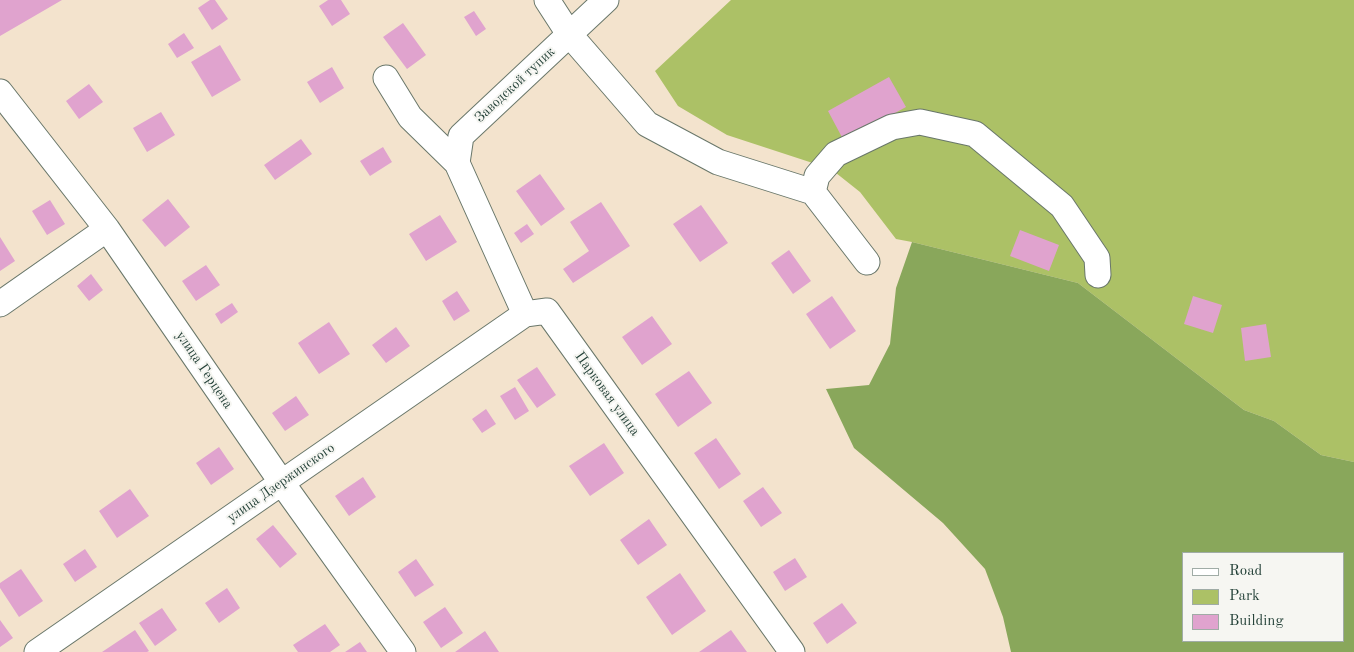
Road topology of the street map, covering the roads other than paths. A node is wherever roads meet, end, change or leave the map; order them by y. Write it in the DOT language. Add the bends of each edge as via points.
graph roads {
  1 [pos="547,0"];
  2 [pos="606,0"];
  3 [pos="569,34"];
  4 [pos="386,78"];
  5 [pos="0,92"];
  6 [pos="458,163"];
  7 [pos="813,192"];
  8 [pos="107,229"];
  9 [pos="868,262"];
  10 [pos="1098,275"];
  11 [pos="0,304"];
  12 [pos="525,314"];
  13 [pos="282,483"];
  14 [pos="37,652"];
  15 [pos="403,652"];
  16 [pos="792,652"];
  1 -- 3 [label="street"];
  2 -- 3 [label="street, Заводской тупик"];
  3 -- 6 [label="street, Заводской тупик" via="460,136"];
  3 -- 7 [label="street" via="647,124 718,162"];
  4 -- 6 [label="street" via="410,117"];
  5 -- 8 [label="street, улица Герцена"];
  6 -- 12 [label="street"];
  7 -- 9 [label="street"];
  7 -- 10 [label="street" via="817,176 836,154 892,127 920,122 975,134 1062,206 1097,258"];
  8 -- 11 [label="street"];
  8 -- 13 [label="street, улица Герцена"];
  12 -- 13 [label="street, улица Дзержинского"];
  12 -- 16 [label="street, Парковая улица" via="547,311"];
  13 -- 14 [label="street, улица Дзержинского"];
  13 -- 15 [label="street, улица Герцена"];
}
